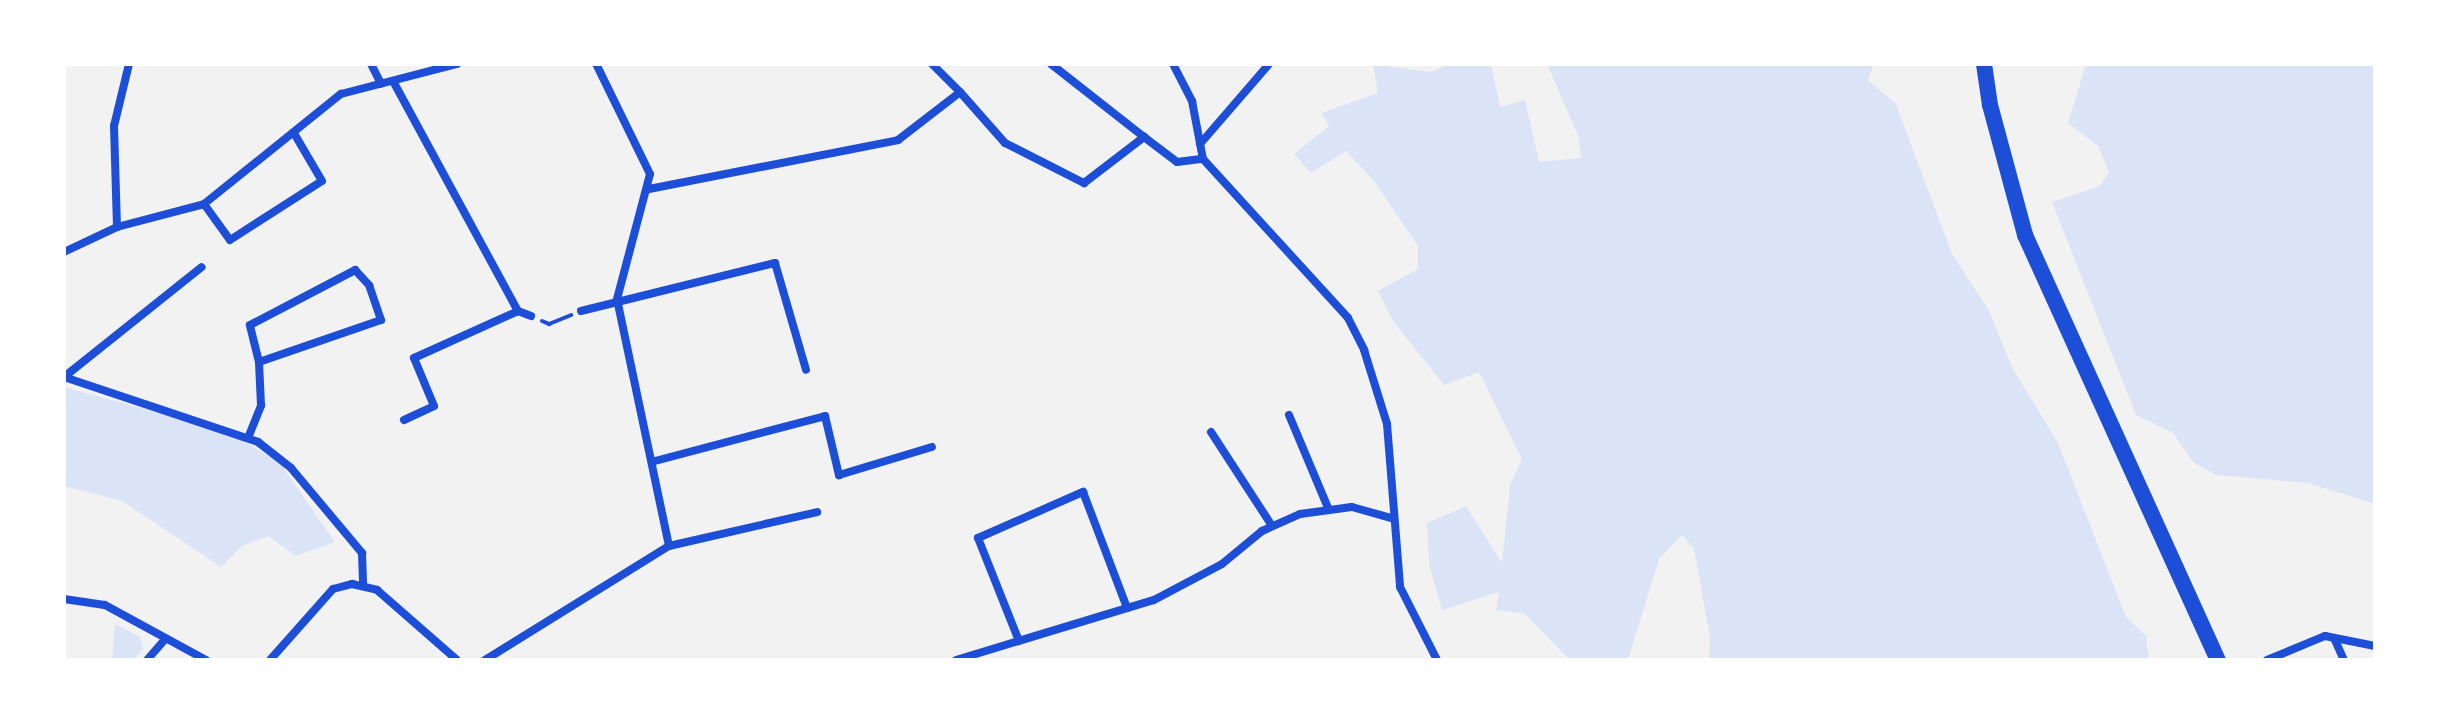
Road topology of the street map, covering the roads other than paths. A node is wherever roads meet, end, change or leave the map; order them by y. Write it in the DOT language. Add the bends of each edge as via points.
graph roads {
  1 [pos="129,64"];
  2 [pos="371,64"];
  3 [pos="457,64"];
  4 [pos="596,64"];
  5 [pos="932,64"];
  6 [pos="1051,64"];
  7 [pos="1173,64"];
  8 [pos="1269,64"];
  9 [pos="1984,64"];
  10 [pos="393,81"];
  11 [pos="381,84"];
  12 [pos="960,92"];
  13 [pos="294,133"];
  14 [pos="1144,137"];
  15 [pos="1200,144"];
  16 [pos="1203,159"];
  17 [pos="649,189"];
  18 [pos="204,204"];
  19 [pos="117,227"];
  20 [pos="64,252"];
  21 [pos="202,267"];
  22 [pos="617,299"];
  23 [pos="518,311"];
  24 [pos="581,311"];
  25 [pos="531,316"];
  26 [pos="259,362"];
  27 [pos="806,370"];
  28 [pos="1289,415"];
  29 [pos="404,420"];
  30 [pos="1211,432"];
  31 [pos="248,438"];
  32 [pos="932,447"];
  33 [pos="655,461"];
  34 [pos="1328,508"];
  35 [pos="817,512"];
  36 [pos="1391,518"];
  37 [pos="1272,526"];
  38 [pos="669,546"];
  39 [pos="363,586"];
  40 [pos="64,599"];
  41 [pos="1127,608"];
  42 [pos="165,639"];
  43 [pos="2335,640"];
  44 [pos="1019,641"];
  45 [pos="2375,646"];
  46 [pos="147,660"];
  47 [pos="206,660"];
  48 [pos="270,660"];
  49 [pos="457,660"];
  50 [pos="485,660"];
  51 [pos="956,660"];
  52 [pos="1437,660"];
  53 [pos="2218,660"];
  54 [pos="2267,660"];
  55 [pos="2344,660"];
  1 -- 19 [label="street" via="114,126"];
  2 -- 11 [label="street"];
  3 -- 10 [label="street"];
  4 -- 17 [label="street" via="650,174"];
  5 -- 12 [label="street"];
  6 -- 14 [label="street"];
  7 -- 15 [label="street" via="1192,101"];
  8 -- 15 [label="street"];
  9 -- 53 [label="main road" via="2025,235"];
  10 -- 11 [label="street"];
  10 -- 23 [label="street"];
  11 -- 13 [label="street" via="341,94"];
  12 -- 14 [label="street" via="1005,143 1084,183"];
  12 -- 17 [label="street" via="898,140"];
  13 -- 18 [label="street"];
  13 -- 18 [label="street" via="322,181 230,240"];
  14 -- 16 [label="street" via="1177,162"];
  15 -- 16 [label="street"];
  16 -- 36 [label="street" via="1348,318 1374,374 1387,424"];
  17 -- 22 [label="street"];
  18 -- 19 [label="street"];
  19 -- 20 [label="street"];
  21 -- 31 [label="street" via="64,377"];
  22 -- 24 [label="street"];
  22 -- 27 [label="street" via="775,263"];
  22 -- 33 [label="street"];
  23 -- 25 [label="street"];
  23 -- 29 [label="street" via="414,358 434,406"];
  26 -- 26 [label="street" via="381,320 369,285 355,270 250,325"];
  26 -- 31 [label="street" via="261,405"];
  28 -- 34 [label="street"];
  30 -- 37 [label="street"];
  31 -- 39 [label="street" via="291,468 362,553"];
  32 -- 33 [label="street" via="839,475 825,416"];
  33 -- 38 [label="street"];
  34 -- 36 [label="street" via="1352,507"];
  34 -- 37 [label="street"];
  35 -- 38 [label="street"];
  36 -- 52 [label="street" via="1400,587"];
  37 -- 41 [label="street" via="1222,564 1154,600"];
  38 -- 50 [label="street"];
  39 -- 48 [label="street" via="333,589"];
  39 -- 49 [label="street" via="377,590"];
  40 -- 42 [label="street" via="105,605"];
  41 -- 44 [label="street"];
  41 -- 44 [label="street" via="1083,492 978,538"];
  42 -- 46 [label="street"];
  42 -- 47 [label="street"];
  43 -- 45 [label="street"];
  43 -- 54 [label="street" via="2325,636"];
  43 -- 55 [label="street"];
  44 -- 51 [label="street"];
}
